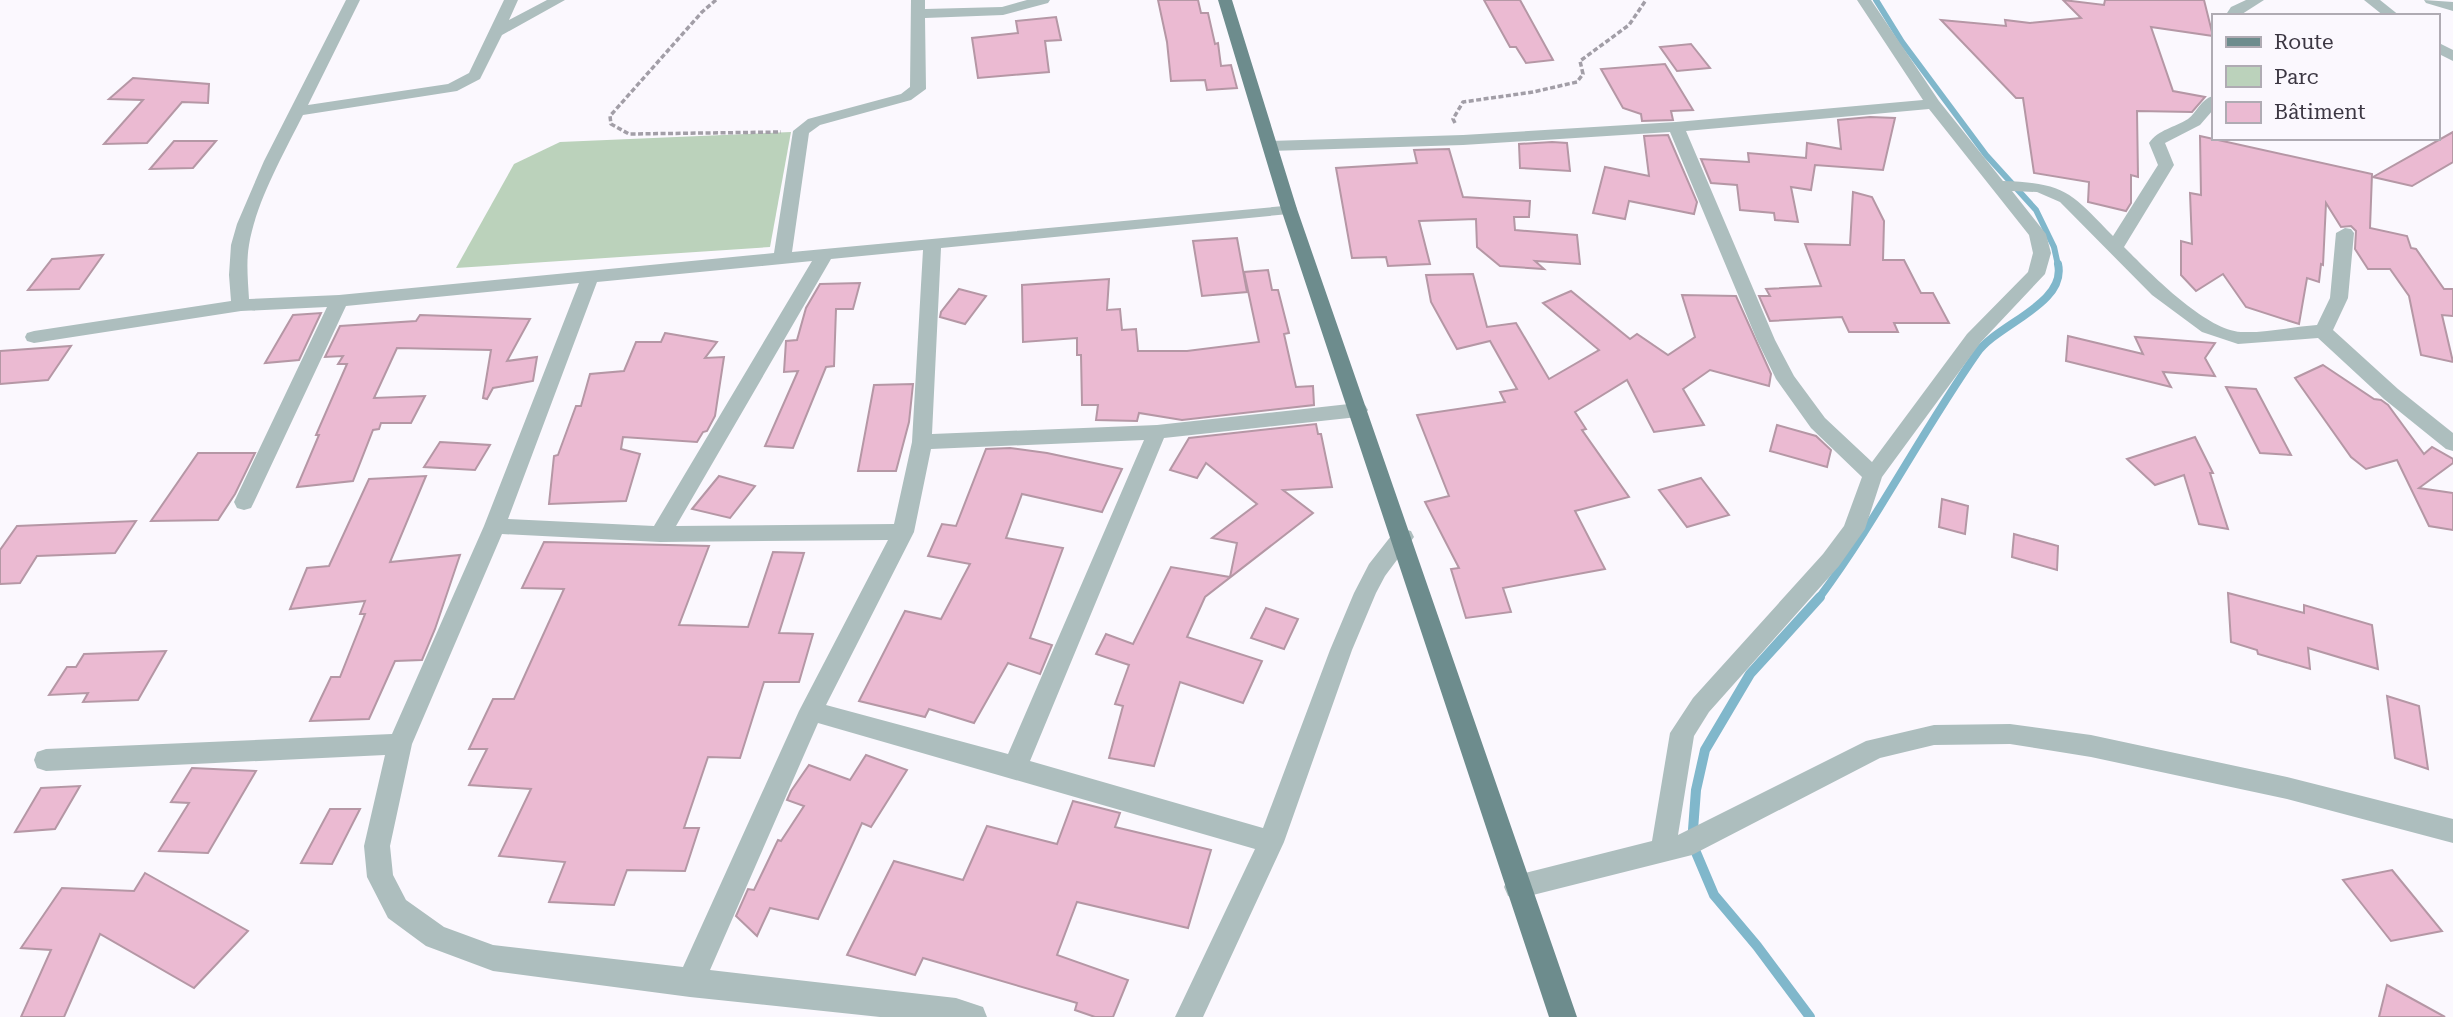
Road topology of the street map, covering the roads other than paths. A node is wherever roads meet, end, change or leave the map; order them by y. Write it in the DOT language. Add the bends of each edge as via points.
graph roads {
  1 [pos="353,0"];
  2 [pos="510,0"];
  3 [pos="558,0"];
  4 [pos="1043,0"];
  5 [pos="1225,0"];
  6 [pos="1864,0"];
  7 [pos="2257,0"];
  8 [pos="2371,0"];
  9 [pos="2431,0"];
  10 [pos="918,7"];
  11 [pos="2453,7"];
  12 [pos="2233,14"];
  13 [pos="2390,14"];
  14 [pos="495,32"];
  15 [pos="2212,102"];
  16 [pos="1933,104"];
  17 [pos="296,111"];
  18 [pos="1676,127"];
  19 [pos="1270,146"];
  20 [pos="1997,186"];
  21 [pos="1289,209"];
  22 [pos="2345,233"];
  23 [pos="932,244"];
  24 [pos="2115,247"];
  25 [pos="825,254"];
  26 [pos="782,258"];
  27 [pos="591,275"];
  28 [pos="339,302"];
  29 [pos="241,305"];
  30 [pos="2322,331"];
  31 [pos="34,337"];
  32 [pos="1358,410"];
  33 [pos="1157,432"];
  34 [pos="922,442"];
  35 [pos="2453,444"];
  36 [pos="1873,475"];
  37 [pos="244,502"];
  38 [pos="495,526"];
  39 [pos="903,532"];
  40 [pos="660,534"];
  41 [pos="1403,537"];
  42 [pos="811,711"];
  43 [pos="400,744"];
  44 [pos="46,761"];
  45 [pos="1016,767"];
  46 [pos="2453,831"];
  47 [pos="1271,842"];
  48 [pos="1663,851"];
  49 [pos="1517,887"];
  50 [pos="690,983"];
  51 [pos="964,1015"];
  52 [pos="1189,1017"];
  53 [pos="1563,1017"];
  1 -- 17 [label="street"];
  2 -- 14 [label="street"];
  3 -- 14 [label="street"];
  4 -- 10 [label="street" via="1003,11"];
  5 -- 19 [label="main road"];
  6 -- 16 [label="street"];
  7 -- 12 [label="street"];
  8 -- 13 [label="street"];
  9 -- 11 [label="street"];
  10 -- 26 [label="street" via="918,89 906,97 814,122 801,131"];
  14 -- 17 [label="street" via="475,76 460,85"];
  15 -- 24 [label="street" via="2194,122 2157,143 2166,165"];
  16 -- 18 [label="street"];
  16 -- 20 [label="street"];
  17 -- 29 [label="street" via="240,244"];
  18 -- 19 [label="street"];
  18 -- 36 [label="street" via="1786,379 1818,424"];
  19 -- 21 [label="main road"];
  20 -- 24 [label="street" via="2039,187 2066,198"];
  20 -- 36 [label="street" via="2037,234 2042,253 2036,274 1974,338"];
  21 -- 23 [label="street"];
  21 -- 32 [label="main road"];
  22 -- 30 [label="street" via="2337,306"];
  23 -- 25 [label="street"];
  23 -- 34 [label="street"];
  24 -- 30 [label="street" via="2158,292 2226,335 2255,338"];
  25 -- 26 [label="street"];
  25 -- 40 [label="street"];
  26 -- 27 [label="street"];
  27 -- 28 [label="street"];
  27 -- 38 [label="street"];
  28 -- 29 [label="street"];
  28 -- 37 [label="street"];
  29 -- 31 [label="street"];
  30 -- 35 [label="street"];
  32 -- 33 [label="street"];
  32 -- 41 [label="main road"];
  33 -- 34 [label="street"];
  33 -- 45 [label="street"];
  34 -- 39 [label="street"];
  36 -- 48 [label="street" via="1854,528 1831,560 1682,733"];
  38 -- 40 [label="street"];
  38 -- 43 [label="street"];
  39 -- 40 [label="street"];
  39 -- 42 [label="street"];
  41 -- 47 [label="street" via="1365,593"];
  41 -- 49 [label="main road"];
  42 -- 45 [label="street"];
  42 -- 50 [label="street"];
  43 -- 44 [label="street"];
  43 -- 50 [label="street" via="377,846 380,877 397,909 436,937 493,958"];
  45 -- 47 [label="street"];
  46 -- 48 [label="street" via="2287,788 2091,746 2010,734 1934,736 1875,748 1692,843"];
  47 -- 52 [label="street"];
  48 -- 49 [label="street"];
  49 -- 53 [label="main road"];
  50 -- 51 [label="street"];
}
